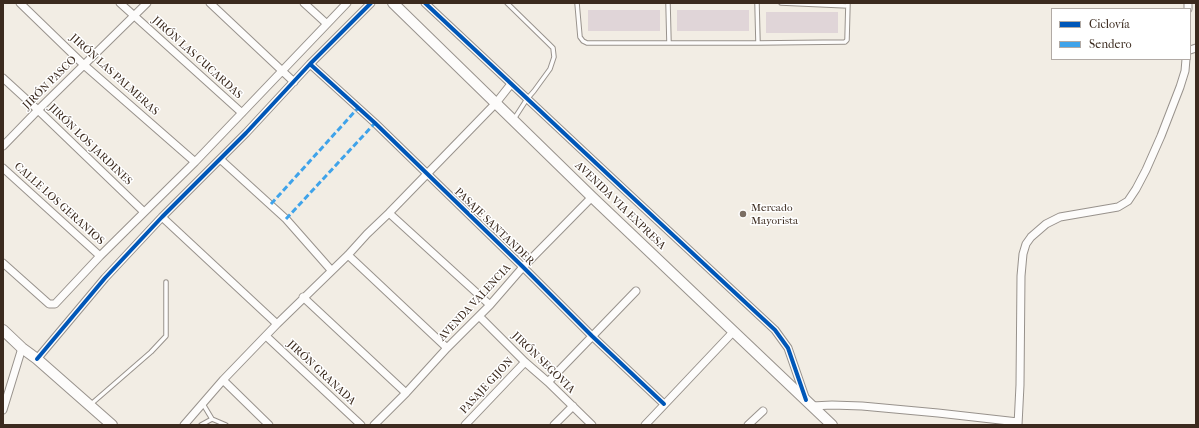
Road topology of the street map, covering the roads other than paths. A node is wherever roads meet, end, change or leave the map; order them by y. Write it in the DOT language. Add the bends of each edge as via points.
graph roads {
  1 [pos="20,3"];
  2 [pos="120,3"];
  3 [pos="147,3"];
  4 [pos="210,3"];
  5 [pos="304,3"];
  6 [pos="347,3"];
  7 [pos="371,3"];
  8 [pos="393,3"];
  9 [pos="425,3"];
  10 [pos="507,3"];
  11 [pos="577,3"];
  12 [pos="668,3"];
  13 [pos="757,3"];
  14 [pos="781,3"];
  15 [pos="848,4"];
  16 [pos="135,16"];
  17 [pos="327,24"];
  18 [pos="669,43"];
  19 [pos="758,43"];
  20 [pos="1186,60"];
  21 [pos="310,64"];
  22 [pos="84,65"];
  23 [pos="282,72"];
  24 [pos="3,78"];
  25 [pos="294,82"];
  26 [pos="511,84"];
  27 [pos="527,98"];
  28 [pos="496,103"];
  29 [pos="38,110"];
  30 [pos="242,113"];
  31 [pos="513,120"];
  32 [pos="3,146"];
  33 [pos="220,159"];
  34 [pos="195,162"];
  35 [pos="3,168"];
  36 [pos="427,174"];
  37 [pos="592,197"];
  38 [pos="144,212"];
  39 [pos="390,213"];
  40 [pos="162,217"];
  41 [pos="348,255"];
  42 [pos="100,256"];
  43 [pos="3,263"];
  44 [pos="523,267"];
  45 [pos="331,270"];
  46 [pos="166,282"];
  47 [pos="636,291"];
  48 [pos="303,297"];
  49 [pos="490,305"];
  50 [pos="479,316"];
  51 [pos="277,324"];
  52 [pos="3,330"];
  53 [pos="734,331"];
  54 [pos="266,336"];
  55 [pos="592,336"];
  56 [pos="22,348"];
  57 [pos="447,348"];
  58 [pos="37,359"];
  59 [pos="525,362"];
  60 [pos="223,380"];
  61 [pos="548,382"];
  62 [pos="406,393"];
  63 [pos="203,403"];
  64 [pos="809,403"];
  65 [pos="664,404"];
  66 [pos="89,405"];
  67 [pos="573,406"];
  68 [pos="3,410"];
  69 [pos="763,410"];
  70 [pos="212,419"];
  71 [pos="1018,424"];
  72 [pos="112,425"];
  73 [pos="184,425"];
  74 [pos="201,425"];
  75 [pos="226,425"];
  76 [pos="269,425"];
  77 [pos="361,425"];
  78 [pos="374,425"];
  79 [pos="465,425"];
  80 [pos="554,425"];
  81 [pos="592,425"];
  82 [pos="645,425"];
  83 [pos="748,425"];
  84 [pos="832,425"];
  1 -- 22 [label="street, JIRÓN LAS PALMERAS"];
  2 -- 16 [label="street, JIRÓN LAS CUCARDAS"];
  3 -- 16 [label="street, JIRÓN PASCO"];
  4 -- 23 [label="street"];
  5 -- 17 [label="street"];
  6 -- 17 [label="street"];
  7 -- 21 [label="street"];
  8 -- 28 [label="main road, AVENIDA VIA EXPRESA"];
  9 -- 26 [label="street"];
  10 -- 27 [label="lane" via="553,48 554,57 550,69"];
  11 -- 18 [label="lane" via="580,37 587,43"];
  12 -- 18 [label="lane"];
  13 -- 19 [label="lane"];
  14 -- 15 [label="lane"];
  15 -- 19 [label="lane" via="845,42"];
  16 -- 22 [label="street, JIRÓN PASCO"];
  16 -- 30 [label="street, JIRÓN LAS CUCARDAS"];
  17 -- 23 [label="street"];
  18 -- 19 [label="lane"];
  20 -- 71 [label="street" via="1180,87 1161,136 1146,170 1128,201 1118,207 1060,217 1046,224 1026,244 1021,276"];
  21 -- 25 [label="street"];
  21 -- 36 [label="street, PASAJE SANTANDER"];
  22 -- 29 [label="street, JIRÓN PASCO"];
  22 -- 34 [label="street, JIRÓN LAS PALMERAS"];
  23 -- 25 [label="street"];
  23 -- 30 [label="street"];
  24 -- 29 [label="street, JIRÓN LOS JARDINES"];
  25 -- 33 [label="street"];
  26 -- 27 [label="street"];
  26 -- 28 [label="street"];
  27 -- 31 [label="lane"];
  27 -- 64 [label="street" via="775,330 788,348"];
  28 -- 31 [label="main road, AVENIDA VIA EXPRESA"];
  28 -- 36 [label="street"];
  29 -- 32 [label="street, JIRÓN PASCO"];
  29 -- 38 [label="street, JIRÓN LOS JARDINES"];
  30 -- 34 [label="street"];
  31 -- 37 [label="main road, AVENIDA VIA EXPRESA"];
  33 -- 40 [label="street"];
  33 -- 45 [label="street" via="286,219"];
  34 -- 38 [label="street"];
  35 -- 42 [label="street, CALLE LOS GERANIOS"];
  36 -- 39 [label="street"];
  36 -- 44 [label="street, PASAJE SANTANDER"];
  37 -- 44 [label="street, AVENDA VALENCIA"];
  37 -- 53 [label="main road, AVENIDA VIA EXPRESA"];
  38 -- 42 [label="street"];
  39 -- 41 [label="street"];
  39 -- 49 [label="street"];
  40 -- 51 [label="street"];
  40 -- 58 [label="street" via="105,278"];
  41 -- 45 [label="street"];
  41 -- 57 [label="street"];
  42 -- 43 [label="street" via="55,304 49,304"];
  44 -- 49 [label="street, AVENDA VALENCIA"];
  44 -- 55 [label="street, PASAJE SANTANDER"];
  45 -- 48 [label="street"];
  46 -- 66 [label="lane" via="166,336"];
  47 -- 55 [label="street"];
  48 -- 51 [label="street"];
  48 -- 62 [label="street"];
  49 -- 50 [label="street, AVENDA VALENCIA"];
  50 -- 57 [label="street, AVENDA VALENCIA"];
  50 -- 59 [label="street, JIRÓN SEGOVIA"];
  51 -- 54 [label="street"];
  52 -- 56 [label="main road"];
  53 -- 64 [label="main road, AVENIDA VIA EXPRESA"];
  53 -- 65 [label="street"];
  54 -- 60 [label="street"];
  54 -- 77 [label="street, JIRÓN GRANADA"];
  55 -- 61 [label="street"];
  55 -- 65 [label="street, PASAJE SANTANDER"];
  56 -- 58 [label="main road"];
  56 -- 68 [label="street"];
  57 -- 62 [label="street, AVENDA VALENCIA"];
  58 -- 66 [label="main road"];
  59 -- 61 [label="street, JIRÓN SEGOVIA"];
  59 -- 79 [label="street, PASAJE GIJON"];
  60 -- 63 [label="street"];
  60 -- 76 [label="street"];
  61 -- 67 [label="street, JIRÓN SEGOVIA"];
  62 -- 78 [label="street, AVENDA VALENCIA"];
  63 -- 70 [label="lane"];
  63 -- 73 [label="street"];
  64 -- 71 [label="street" via="938,413"];
  64 -- 84 [label="main road, AVENIDA VIA EXPRESA"];
  65 -- 82 [label="street"];
  66 -- 72 [label="main road"];
  67 -- 80 [label="street"];
  67 -- 81 [label="street, JIRÓN SEGOVIA"];
  69 -- 83 [label="street"];
  70 -- 74 [label="lane"];
  70 -- 75 [label="lane"];
}
